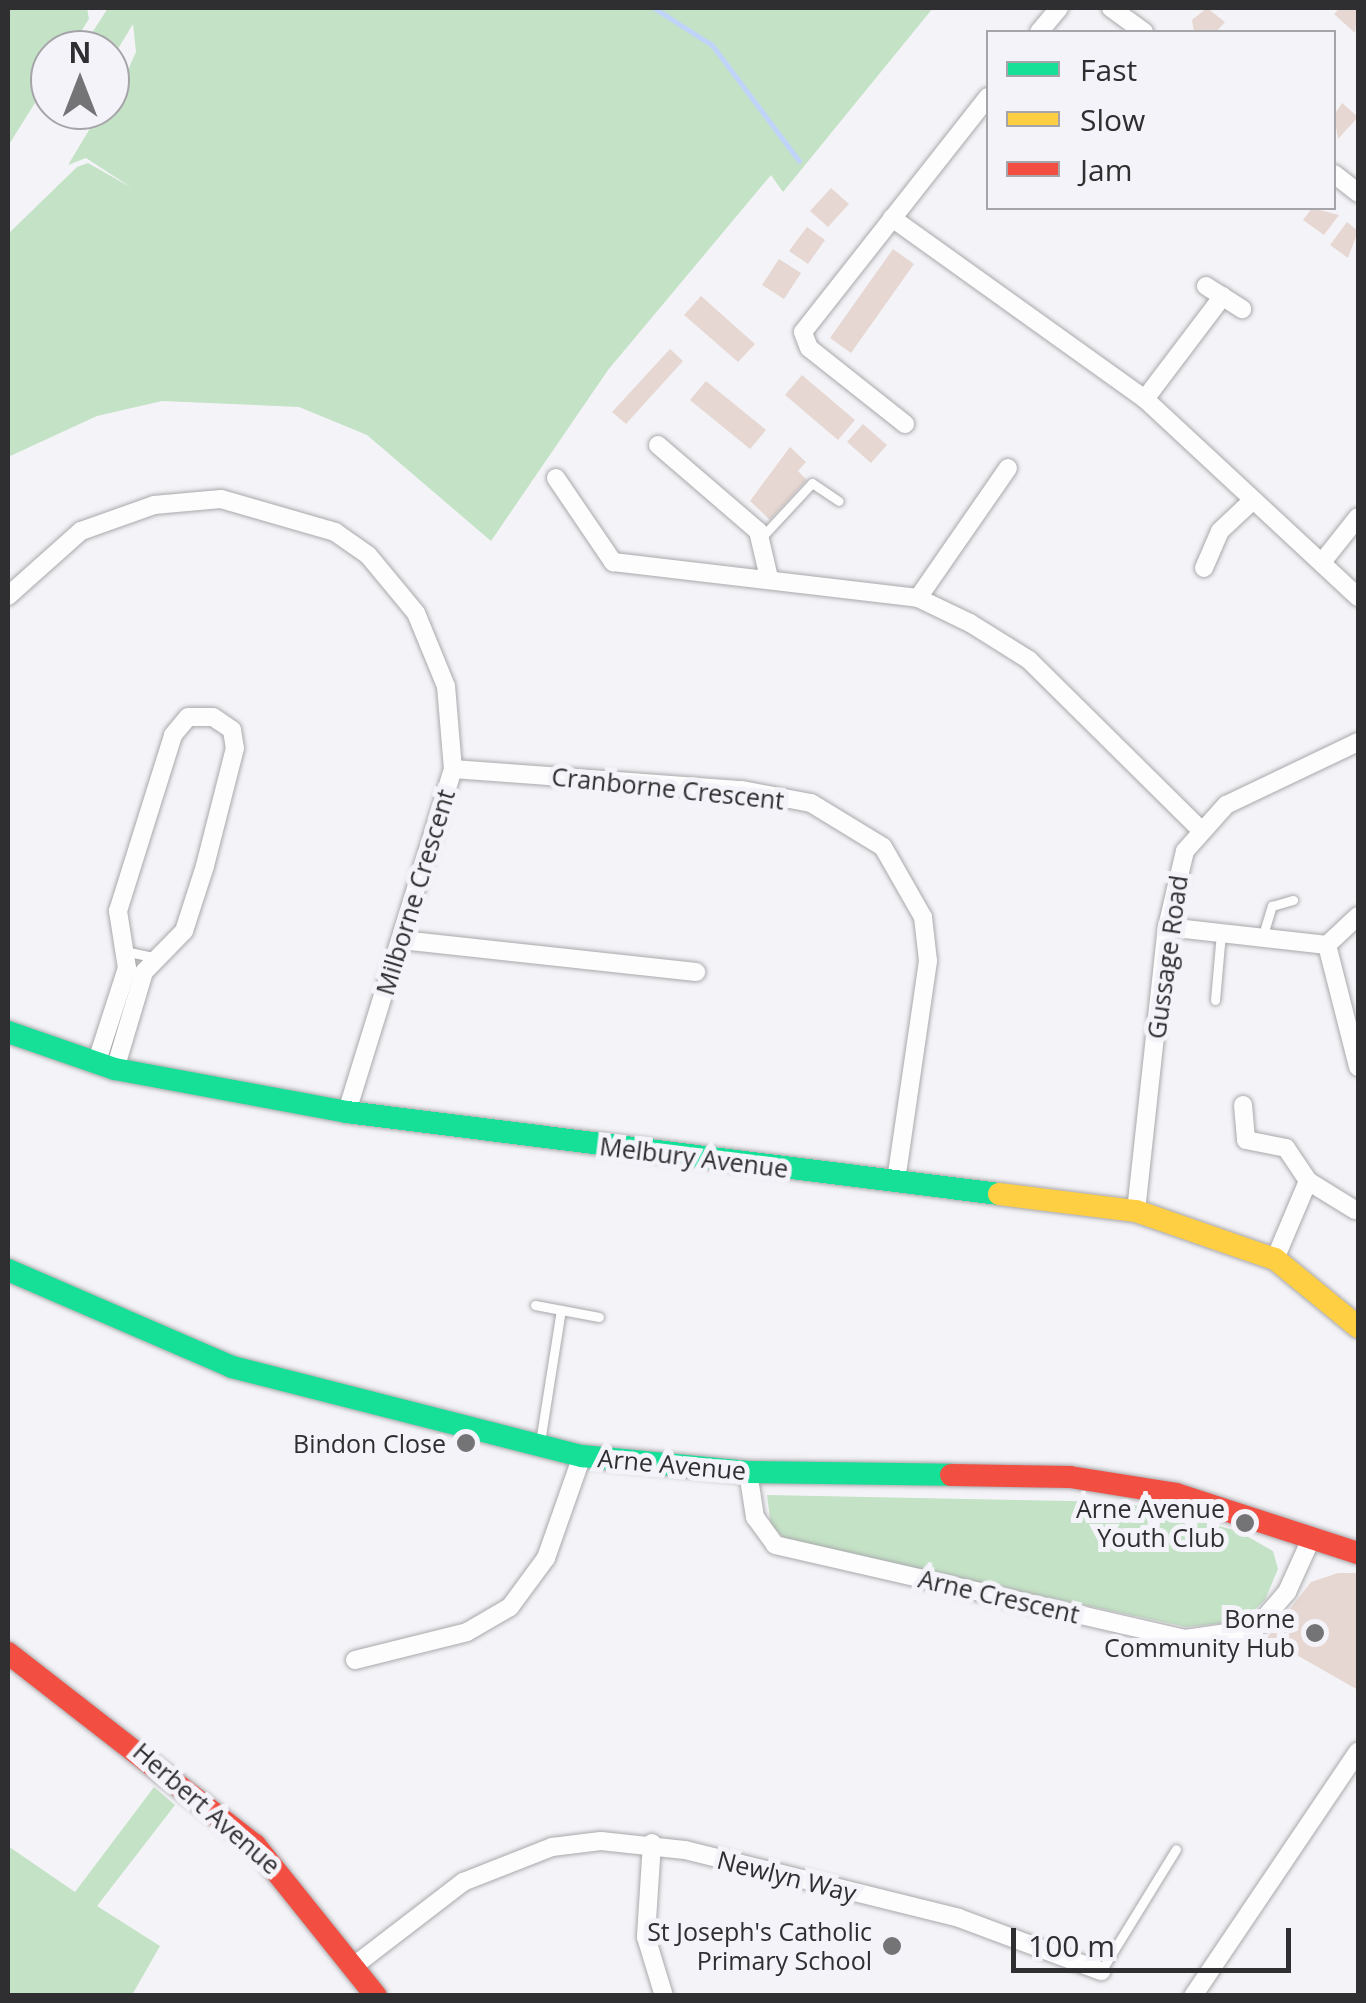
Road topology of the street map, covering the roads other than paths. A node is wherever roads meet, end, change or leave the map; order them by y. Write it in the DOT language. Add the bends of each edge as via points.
graph roads {
  1 [pos="1059,8"];
  2 [pos="1111,8"];
  3 [pos="1041,30"];
  4 [pos="1141,30"];
  5 [pos="986,99"];
  6 [pos="1336,176"];
  7 [pos="1358,193"];
  8 [pos="892,218"];
  9 [pos="1242,309"];
  10 [pos="1145,399"];
  11 [pos="905,424"];
  12 [pos="658,446"];
  13 [pos="1008,468"];
  14 [pos="556,478"];
  15 [pos="839,501"];
  16 [pos="1252,501"];
  17 [pos="1358,517"];
  18 [pos="761,538"];
  19 [pos="1323,561"];
  20 [pos="1204,568"];
  21 [pos="769,578"];
  22 [pos="8,596"];
  23 [pos="1358,597"];
  24 [pos="918,598"];
  25 [pos="1358,742"];
  26 [pos="452,769"];
  27 [pos="1200,830"];
  28 [pos="1293,900"];
  29 [pos="1358,916"];
  30 [pos="1167,928"];
  31 [pos="1221,934"];
  32 [pos="1262,938"];
  33 [pos="401,940"];
  34 [pos="1327,945"];
  35 [pos="129,952"];
  36 [pos="152,958"];
  37 [pos="696,972"];
  38 [pos="1215,1000"];
  39 [pos="1351,1022"];
  40 [pos="8,1032"];
  41 [pos="106,1067"];
  42 [pos="1358,1067"];
  43 [pos="1243,1105"];
  44 [pos="346,1112"];
  45 [pos="896,1180"];
  46 [pos="1308,1180"];
  47 [pos="1354,1210"];
  48 [pos="1136,1212"];
  49 [pos="1275,1258"];
  50 [pos="8,1270"];
  51 [pos="535,1305"];
  52 [pos="562,1310"];
  53 [pos="599,1317"];
  54 [pos="1358,1327"];
  55 [pos="540,1445"];
  56 [pos="582,1456"];
  57 [pos="748,1472"];
  58 [pos="1311,1539"];
  59 [pos="1358,1553"];
  60 [pos="8,1653"];
  61 [pos="355,1660"];
  62 [pos="1358,1751"];
  63 [pos="652,1843"];
  64 [pos="1176,1850"];
  65 [pos="354,1966"];
  66 [pos="1101,1972"];
  67 [pos="376,1996"];
  68 [pos="664,1996"];
  69 [pos="1194,1996"];
  1 -- 3 [label="street"];
  2 -- 4 [label="street"];
  5 -- 8 [label="street"];
  6 -- 7 [label="street"];
  8 -- 10 [label="street"];
  8 -- 11 [label="street" via="803,332 809,348"];
  9 -- 10 [label="street" via="1215,291"];
  10 -- 16 [label="street"];
  12 -- 18 [label="street"];
  13 -- 24 [label="street"];
  14 -- 21 [label="street" via="613,562"];
  15 -- 18 [label="lane" via="812,483"];
  16 -- 19 [label="street"];
  16 -- 20 [label="street" via="1220,531"];
  17 -- 19 [label="street"];
  18 -- 21 [label="street"];
  19 -- 23 [label="street"];
  21 -- 24 [label="street"];
  22 -- 26 [label="street, Milborne Crescent" via="81,531 154,505 221,499 299,516 368,555 416,613 446,686"];
  24 -- 27 [label="street" via="1029,660"];
  25 -- 27 [label="street, Gussage Road" via="1226,805"];
  26 -- 33 [label="street, Milborne Crescent"];
  26 -- 45 [label="street, Cranborne Crescent" via="742,790 811,803 883,847 923,918 928,960"];
  27 -- 30 [label="street, Gussage Road" via="1176,878"];
  28 -- 32 [label="lane" via="1272,906"];
  29 -- 34 [label="street"];
  30 -- 31 [label="street"];
  30 -- 48 [label="street, Gussage Road"];
  31 -- 32 [label="street"];
  31 -- 38 [label="lane"];
  32 -- 34 [label="street"];
  33 -- 37 [label="street"];
  33 -- 44 [label="street, Milborne Crescent"];
  34 -- 39 [label="street"];
  35 -- 36 [label="lane"];
  35 -- 36 [label="street" via="118,911 173,735 188,717 213,717 232,730 234,759 184,930"];
  35 -- 41 [label="street"];
  36 -- 41 [label="street"];
  39 -- 42 [label="street"];
  40 -- 41 [label="street, Melbury Avenue"];
  41 -- 44 [label="street, Melbury Avenue"];
  43 -- 46 [label="street" via="1246,1140 1286,1148"];
  44 -- 45 [label="street, Melbury Avenue"];
  45 -- 48 [label="street, Melbury Avenue"];
  46 -- 47 [label="street"];
  46 -- 49 [label="street"];
  48 -- 49 [label="street, Melbury Avenue"];
  49 -- 54 [label="street, Melbury Avenue"];
  50 -- 55 [label="street, Arne Avenue" via="219,1362"];
  51 -- 52 [label="lane"];
  52 -- 53 [label="lane"];
  52 -- 55 [label="lane"];
  55 -- 56 [label="street, Arne Avenue"];
  56 -- 57 [label="street, Arne Avenue"];
  56 -- 61 [label="street" via="546,1558 510,1607 467,1632"];
  57 -- 58 [label="street, Arne Avenue" via="1070,1477 1176,1494"];
  57 -- 58 [label="street, Arne Crescent" via="755,1517 775,1544 1185,1639 1254,1629 1287,1592"];
  58 -- 59 [label="street, Arne Avenue"];
  60 -- 65 [label="street, Herbert Avenue" via="210,1804 290,1882"];
  62 -- 69 [label="street"];
  63 -- 65 [label="street, Newlyn Way" via="568,1845 506,1860 426,1906"];
  63 -- 66 [label="street, Newlyn Way" via="959,1918"];
  63 -- 68 [label="street" via="646,1936"];
  64 -- 66 [label="lane, Newlyn Way"];
  65 -- 67 [label="street, Herbert Avenue"];
}
